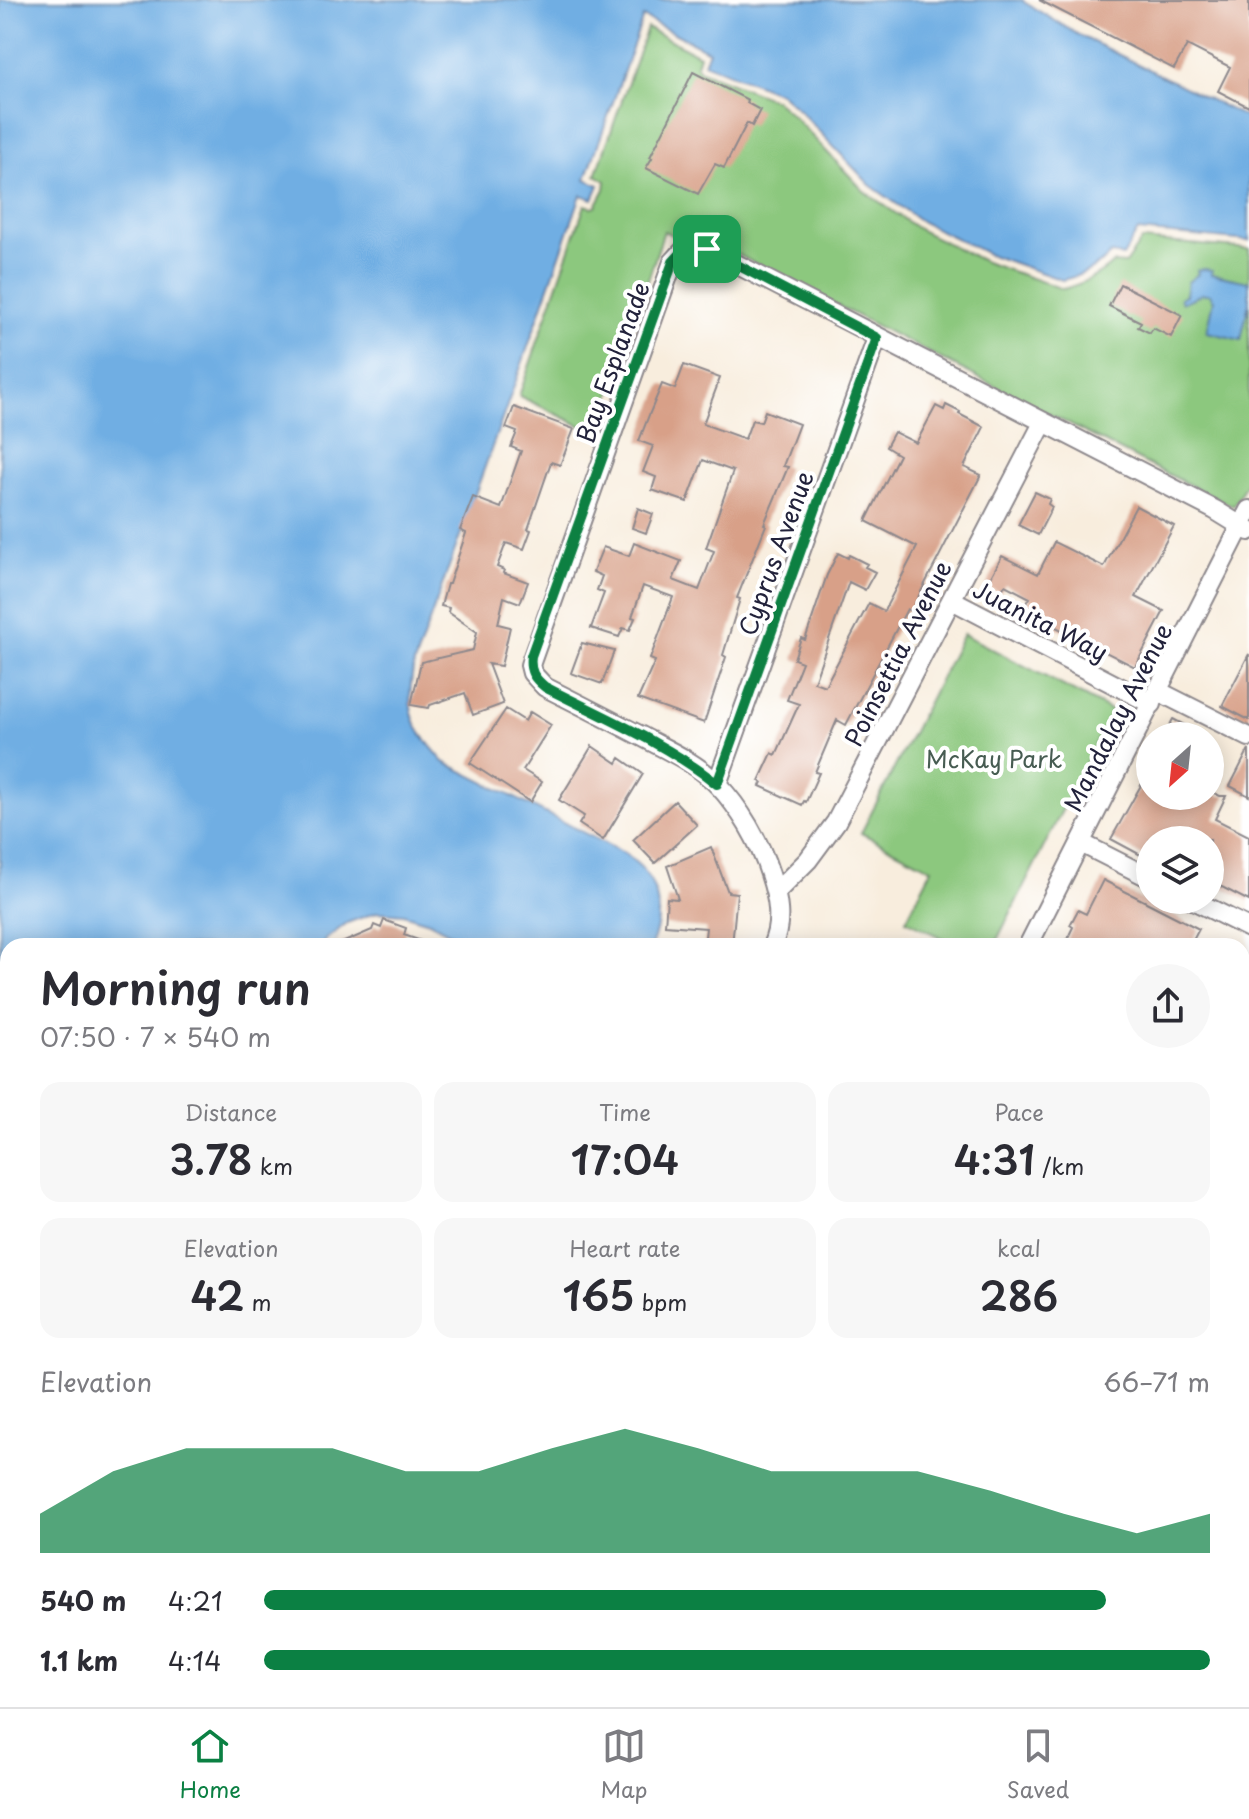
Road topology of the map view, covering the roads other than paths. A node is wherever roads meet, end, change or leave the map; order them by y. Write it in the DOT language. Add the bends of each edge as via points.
graph roads {
  1 [pos="877,338"];
  2 [pos="1043,423"];
  3 [pos="1246,522"];
  4 [pos="952,600"];
  5 [pos="1155,698"];
  6 [pos="1249,737"];
  7 [pos="717,784"];
  8 [pos="1081,843"];
  9 [pos="1136,871"];
  10 [pos="776,892"];
  11 [pos="1221,914"];
  12 [pos="1249,928"];
  13 [pos="774,938"];
  14 [pos="1032,938"];
  1 -- 2 [label="street, Bay Esplanade"];
  1 -- 7 [label="street, Cyprus Avenue"];
  1 -- 7 [label="street, Bay Esplanade" via="707,249 685,249 673,262 531,656 532,673 545,687 671,752"];
  2 -- 3 [label="street, Bay Esplanade"];
  2 -- 4 [label="street, Poinsettia Avenue"];
  3 -- 5 [label="street, Mandalay Avenue"];
  4 -- 5 [label="street, Juanita Way"];
  4 -- 10 [label="street, Poinsettia Avenue" via="836,822"];
  5 -- 6 [label="street, Juanita Way"];
  5 -- 8 [label="street, Mandalay Avenue"];
  7 -- 10 [label="street, Bay Esplanade" via="754,838"];
  8 -- 9 [label="street"];
  8 -- 14 [label="street, Mandalay Avenue"];
  10 -- 13 [label="street, Bay Esplanade" via="779,912"];
  11 -- 12 [label="street"];
}
